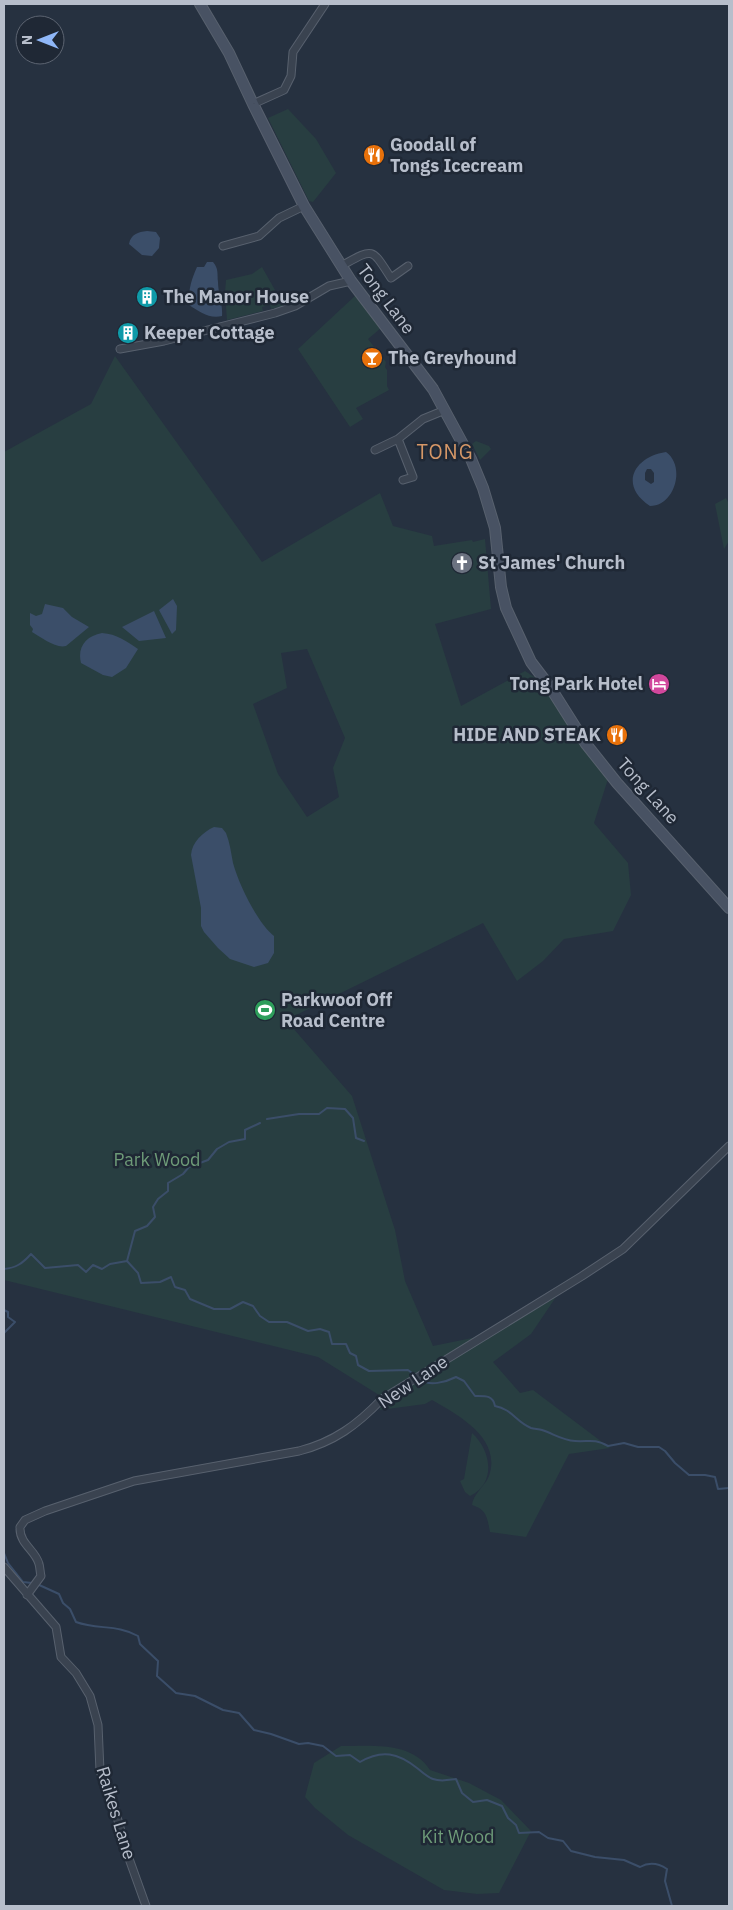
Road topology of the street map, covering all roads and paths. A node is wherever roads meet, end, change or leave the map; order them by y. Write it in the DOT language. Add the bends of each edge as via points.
graph roads {
  1 [pos="200,4"];
  2 [pos="325,4"];
  3 [pos="252,104"];
  4 [pos="304,206"];
  5 [pos="223,246"];
  6 [pos="341,266"];
  7 [pos="408,266"];
  8 [pos="351,281"];
  9 [pos="120,349"];
  10 [pos="445,410"];
  11 [pos="398,439"];
  12 [pos="375,450"];
  13 [pos="404,480"];
  14 [pos="729,908"];
  15 [pos="729,1146"];
  16 [pos="4,1567"];
  17 [pos="28,1595"];
  18 [pos="146,1906"];
  1 -- 3 [label="street, Tong Lane" via="229,53"];
  2 -- 3 [label="street" via="293,52 291,76 284,90"];
  3 -- 4 [label="street, Tong Lane"];
  4 -- 5 [label="street" via="279,218 259,236"];
  4 -- 6 [label="street, Tong Lane"];
  6 -- 7 [label="street" via="370,252 391,278"];
  6 -- 8 [label="street, Tong Lane"];
  8 -- 9 [label="street" via="329,286 296,306 275,313"];
  8 -- 10 [label="street, Tong Lane"];
  10 -- 11 [label="street" via="423,419"];
  10 -- 14 [label="street, Tong Lane" via="483,488 495,528 503,596 512,624 531,662 586,744"];
  11 -- 12 [label="street"];
  11 -- 13 [label="street" via="414,477"];
  15 -- 17 [label="street, New Lane" via="623,1249 382,1400 343,1433 314,1447 134,1481 26,1520 20,1534 39,1562 41,1576"];
  16 -- 17 [label="street, Raikes Lane"];
  17 -- 18 [label="street, Raikes Lane" via="56,1627 61,1658 76,1673 90,1696 98,1725 100,1771"];
}
